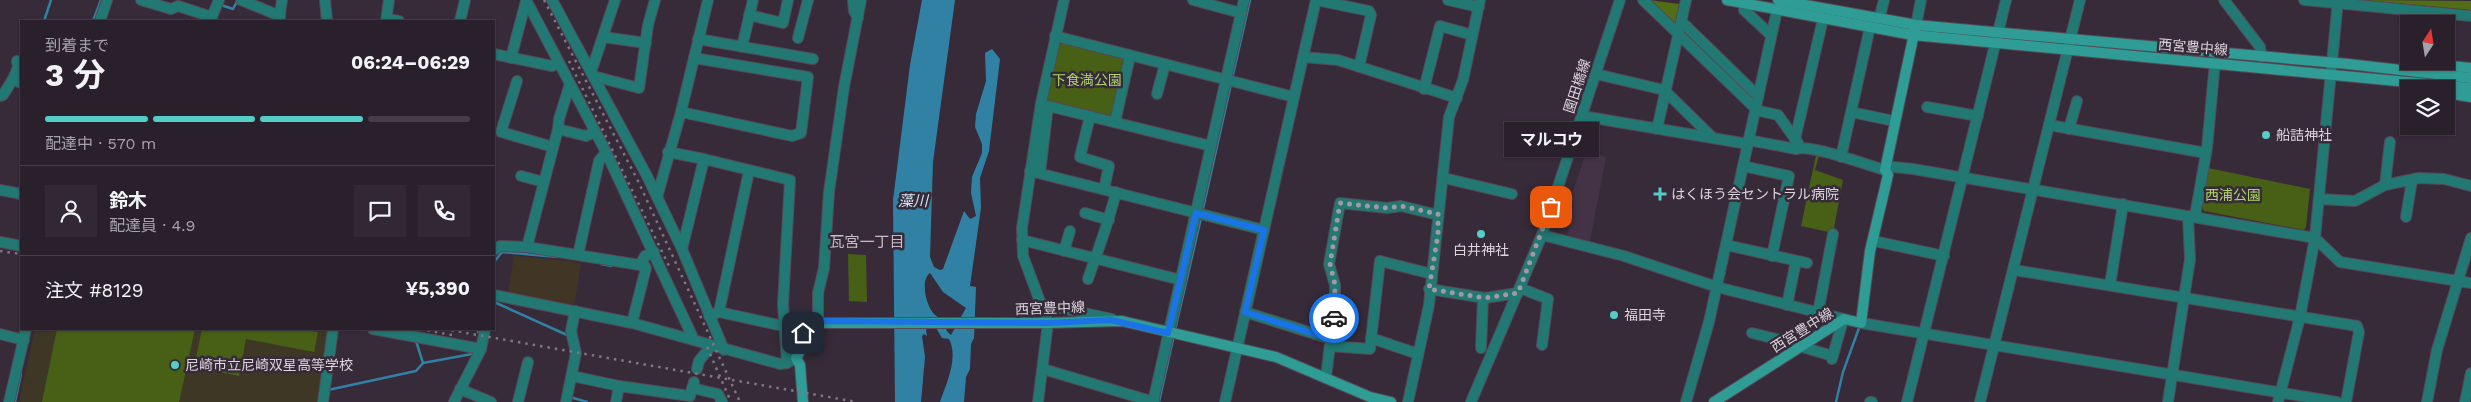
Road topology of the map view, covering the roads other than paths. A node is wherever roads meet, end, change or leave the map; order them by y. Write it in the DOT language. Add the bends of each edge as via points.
graph roads {
  1 [pos="107,0"];
  2 [pos="141,0"];
  3 [pos="218,0"];
  4 [pos="241,0"];
  5 [pos="282,0"];
  6 [pos="325,0"];
  7 [pos="390,0"];
  8 [pos="465,0"];
  9 [pos="552,0"];
  10 [pos="616,0"];
  11 [pos="655,0"];
  12 [pos="708,0"];
  13 [pos="753,0"];
  14 [pos="788,0"];
  15 [pos="808,0"];
  16 [pos="853,0"];
  17 [pos="861,0"];
  18 [pos="1064,0"];
  19 [pos="1193,0"];
  20 [pos="1244,0"];
  21 [pos="1316,0"];
  22 [pos="1448,0"];
  23 [pos="1620,0"];
  24 [pos="1643,0"];
  25 [pos="1686,0"];
  26 [pos="1727,0"];
  27 [pos="1884,0"];
  28 [pos="1922,0"];
  29 [pos="2006,0"];
  30 [pos="2080,0"];
  31 [pos="2224,0"];
  32 [pos="2304,0"];
  33 [pos="526,1"];
  34 [pos="2337,2"];
  35 [pos="1745,3"];
  36 [pos="1778,3"];
  37 [pos="1480,4"];
  38 [pos="1880,12"];
  39 [pos="1241,13"];
  40 [pos="749,15"];
  41 [pos="2471,16"];
  42 [pos="279,18"];
  43 [pos="858,18"];
  44 [pos="211,19"];
  45 [pos="1823,19"];
  46 [pos="104,20"];
  47 [pos="327,20"];
  48 [pos="386,20"];
  49 [pos="460,20"];
  50 [pos="1681,21"];
  51 [pos="1870,27"];
  52 [pos="1914,30"];
  53 [pos="1678,34"];
  54 [pos="1472,35"];
  55 [pos="1771,35"];
  56 [pos="1055,36"];
  57 [pos="603,37"];
  58 [pos="1998,37"];
  59 [pos="798,38"];
  60 [pos="698,39"];
  61 [pos="646,43"];
  62 [pos="2069,44"];
  63 [pos="742,47"];
  64 [pos="495,54"];
  65 [pos="1130,56"];
  66 [pos="1303,57"];
  67 [pos="2261,57"];
  68 [pos="511,58"];
  69 [pos="694,58"];
  70 [pos="813,60"];
  71 [pos="17,61"];
  72 [pos="2215,62"];
  73 [pos="559,63"];
  74 [pos="2332,63"];
  75 [pos="1165,64"];
  76 [pos="1717,64"];
  77 [pos="1359,67"];
  78 [pos="2470,69"];
  79 [pos="592,74"];
  80 [pos="1596,74"];
  81 [pos="2331,74"];
  82 [pos="518,80"];
  83 [pos="17,81"];
  84 [pos="1230,81"];
  85 [pos="2400,82"];
  86 [pos="570,84"];
  87 [pos="2455,87"];
  88 [pos="2471,88"];
  89 [pos="1424,89"];
  90 [pos="1664,90"];
  91 [pos="1157,94"];
  92 [pos="2455,94"];
  93 [pos="0,96"];
  94 [pos="1758,96"];
  95 [pos="2471,96"];
  96 [pos="1294,97"];
  97 [pos="1457,98"];
  98 [pos="2077,101"];
  99 [pos="1927,107"];
  100 [pos="1755,109"];
  101 [pos="681,112"];
  102 [pos="1850,112"];
  103 [pos="1090,116"];
  104 [pos="1582,116"];
  105 [pos="1978,116"];
  106 [pos="1894,121"];
  107 [pos="1114,122"];
  108 [pos="2049,125"];
  109 [pos="558,129"];
  110 [pos="1657,129"];
  111 [pos="2069,129"];
  112 [pos="595,132"];
  113 [pos="1713,138"];
  114 [pos="1748,142"];
  115 [pos="2390,142"];
  116 [pos="1798,143"];
  117 [pos="1211,146"];
  118 [pos="553,147"];
  119 [pos="606,152"];
  120 [pos="668,152"];
  121 [pos="2206,153"];
  122 [pos="1841,157"];
  123 [pos="704,159"];
  124 [pos="1743,166"];
  125 [pos="1885,170"];
  126 [pos="749,171"];
  127 [pos="1035,172"];
  128 [pos="521,176"];
  129 [pos="1444,178"];
  130 [pos="1963,179"];
  131 [pos="2412,180"];
  132 [pos="544,182"];
  133 [pos="2384,185"];
  134 [pos="2471,186"];
  135 [pos="1104,189"];
  136 [pos="2033,189"];
  137 [pos="0,190"];
  138 [pos="1116,192"];
  139 [pos="20,194"];
  140 [pos="1512,194"];
  141 [pos="657,197"];
  142 [pos="2319,198"];
  143 [pos="2123,204"];
  144 [pos="1085,213"];
  145 [pos="1200,214"];
  146 [pos="1438,214"];
  147 [pos="2192,216"];
  148 [pos="2406,217"];
  149 [pos="1109,220"];
  150 [pos="1264,230"];
  151 [pos="1070,231"];
  152 [pos="1833,234"];
  153 [pos="1542,235"];
  154 [pos="2315,238"];
  155 [pos="2471,238"];
  156 [pos="1022,240"];
  157 [pos="1874,241"];
  158 [pos="0,242"];
  159 [pos="1726,245"];
  160 [pos="20,246"];
  161 [pos="527,247"];
  162 [pos="495,249"];
  163 [pos="682,249"];
  164 [pos="1064,251"];
  165 [pos="654,252"];
  166 [pos="580,256"];
  167 [pos="1772,256"];
  168 [pos="1944,256"];
  169 [pos="1096,259"];
  170 [pos="1796,261"];
  171 [pos="643,263"];
  172 [pos="1807,263"];
  173 [pos="2014,270"];
  174 [pos="1432,274"];
  175 [pos="1088,279"];
  176 [pos="1181,280"];
  177 [pos="2458,281"];
  178 [pos="2471,283"];
  179 [pos="2110,285"];
  180 [pos="1716,287"];
  181 [pos="1429,289"];
  182 [pos="1519,290"];
  183 [pos="495,295"];
  184 [pos="1483,298"];
  185 [pos="2184,298"];
  186 [pos="1042,304"];
  187 [pos="1787,305"];
  188 [pos="574,311"];
  189 [pos="1245,312"];
  190 [pos="1818,313"];
  191 [pos="714,314"];
  192 [pos="2300,317"];
  193 [pos="1844,320"];
  194 [pos="1122,321"];
  195 [pos="822,322"];
  196 [pos="632,323"];
  197 [pos="1048,323"];
  198 [pos="1860,323"];
  199 [pos="783,326"];
  200 [pos="26,330"];
  201 [pos="333,330"];
  202 [pos="378,330"];
  203 [pos="485,330"];
  204 [pos="1752,333"];
  205 [pos="0,334"];
  206 [pos="1172,334"];
  207 [pos="1923,335"];
  208 [pos="1371,338"];
  209 [pos="24,340"];
  210 [pos="694,340"];
  211 [pos="1331,342"];
  212 [pos="1542,345"];
  213 [pos="1994,345"];
  214 [pos="711,346"];
  215 [pos="1800,346"];
  216 [pos="1238,348"];
  217 [pos="1481,348"];
  218 [pos="481,349"];
  219 [pos="724,350"];
  220 [pos="1418,354"];
  221 [pos="791,361"];
  222 [pos="528,362"];
  223 [pos="1043,368"];
  224 [pos="697,369"];
  225 [pos="2471,373"];
  226 [pos="2172,374"];
  227 [pos="572,376"];
  228 [pos="1326,377"];
  229 [pos="619,386"];
  230 [pos="460,389"];
  231 [pos="324,394"];
  232 [pos="2280,397"];
  233 [pos="1360,398"];
  234 [pos="2311,400"];
  235 [pos="9,402"];
  236 [pos="454,402"];
  237 [pos="491,402"];
  238 [pos="518,402"];
  239 [pos="566,402"];
  240 [pos="616,402"];
  241 [pos="722,402"];
  242 [pos="803,402"];
  243 [pos="1038,402"];
  244 [pos="1154,402"];
  245 [pos="1225,402"];
  246 [pos="1391,402"];
  247 [pos="1408,402"];
  248 [pos="1471,402"];
  249 [pos="1686,402"];
  250 [pos="1714,402"];
  251 [pos="1907,402"];
  252 [pos="1980,402"];
  253 [pos="2168,402"];
  254 [pos="2336,402"];
  255 [pos="2346,402"];
  256 [pos="2427,402"];
  257 [pos="2465,402"];
  1 -- 46 [label="street"];
  2 -- 44 [label="street" via="171,9 178,6"];
  3 -- 44 [label="street"];
  4 -- 42 [label="street"];
  5 -- 42 [label="street"];
  6 -- 47 [label="street"];
  7 -- 48 [label="street"];
  8 -- 49 [label="street"];
  9 -- 79 [label="street"];
  10 -- 57 [label="street"];
  11 -- 61 [label="street"];
  12 -- 60 [label="street"];
  13 -- 40 [label="street"];
  14 -- 40 [label="street" via="783,23"];
  15 -- 59 [label="street"];
  16 -- 43 [label="street"];
  17 -- 43 [label="street"];
  18 -- 56 [label="street"];
  19 -- 39 [label="street"];
  20 -- 39 [label="street"];
  21 -- 66 [label="street"];
  21 -- 77 [label="street" via="1369,11 1371,15"];
  22 -- 37 [label="street"];
  23 -- 80 [label="street, 園田橋線"];
  24 -- 53 [label="street"];
  25 -- 50 [label="street"];
  26 -- 35 [label="main road, 西宮豊中線"];
  27 -- 38 [label="street"];
  28 -- 52 [label="street"];
  29 -- 58 [label="street"];
  30 -- 62 [label="street"];
  31 -- 67 [label="street" via="2260,47"];
  32 -- 34 [label="street"];
  33 -- 68 [label="street"];
  33 -- 73 [label="street"];
  34 -- 41 [label="street"];
  34 -- 74 [label="street"];
  35 -- 36 [label="main road, 西宮豊中線"];
  35 -- 55 [label="street" via="1744,10"];
  36 -- 45 [label="main road, 西宮豊中線"];
  36 -- 52 [label="main road, 西宮豊中線"];
  36 -- 55 [label="street"];
  37 -- 54 [label="street"];
  39 -- 84 [label="street"];
  40 -- 63 [label="street"];
  43 -- 195 [label="street" via="829,192 824,268 818,293"];
  45 -- 51 [label="main road, 西宮豊中線"];
  45 -- 116 [label="street"];
  50 -- 53 [label="street"];
  50 -- 76 [label="street"];
  51 -- 52 [label="main road, 西宮豊中線"];
  51 -- 102 [label="street"];
  52 -- 58 [label="main road, 西宮豊中線"];
  52 -- 106 [label="main road"];
  53 -- 76 [label="street"];
  53 -- 90 [label="street"];
  54 -- 89 [label="street" via="1440,26"];
  54 -- 97 [label="street"];
  55 -- 94 [label="street"];
  56 -- 65 [label="street"];
  56 -- 127 [label="street"];
  57 -- 61 [label="street"];
  57 -- 79 [label="street"];
  58 -- 62 [label="main road, 西宮豊中線"];
  58 -- 105 [label="street"];
  60 -- 63 [label="street"];
  60 -- 69 [label="street"];
  61 -- 79 [label="street" via="639,88"];
  62 -- 67 [label="main road, 西宮豊中線"];
  62 -- 72 [label="main road, 西宮豊中線"];
  62 -- 108 [label="street"];
  63 -- 70 [label="street"];
  64 -- 68 [label="street"];
  65 -- 75 [label="street"];
  65 -- 107 [label="street"];
  66 -- 77 [label="street" via="1338,60"];
  66 -- 96 [label="street"];
  67 -- 74 [label="main road, 西宮豊中線"];
  68 -- 73 [label="street" via="552,66"];
  69 -- 101 [label="street"];
  69 -- 101 [label="street" via="808,77 801,133 792,136"];
  71 -- 83 [label="street"];
  72 -- 81 [label="main road, 西宮豊中線"];
  72 -- 121 [label="street"];
  73 -- 86 [label="street"];
  74 -- 78 [label="main road, 西宮豊中線" via="2372,67 2441,65"];
  74 -- 81 [label="street"];
  75 -- 84 [label="street"];
  75 -- 91 [label="street"];
  76 -- 94 [label="street"];
  76 -- 100 [label="street"];
  77 -- 89 [label="street"];
  79 -- 141 [label="street"];
  80 -- 90 [label="street"];
  80 -- 104 [label="street, 園田橋線"];
  81 -- 85 [label="main road, 西宮豊中線"];
  81 -- 142 [label="street"];
  82 -- 118 [label="street" via="501,132"];
  83 -- 93 [label="street"];
  84 -- 96 [label="street"];
  84 -- 117 [label="street"];
  86 -- 109 [label="street"];
  86 -- 112 [label="street"];
  87 -- 88 [label="main road, 西宮豊中線"];
  89 -- 97 [label="street"];
  90 -- 110 [label="street"];
  90 -- 113 [label="street"];
  92 -- 95 [label="main road"];
  94 -- 100 [label="street"];
  96 -- 150 [label="street"];
  97 -- 129 [label="street" via="1449,118"];
  98 -- 111 [label="street"];
  99 -- 105 [label="street"];
  100 -- 114 [label="street"];
  100 -- 116 [label="street" via="1778,115"];
  101 -- 120 [label="street"];
  102 -- 106 [label="street"];
  102 -- 122 [label="street"];
  103 -- 107 [label="street"];
  103 -- 127 [label="street" via="1048,106"];
  103 -- 135 [label="street" via="1080,157 1109,166"];
  104 -- 110 [label="street"];
  104 -- 153 [label="street, 園田橋線"];
  105 -- 130 [label="street"];
  106 -- 125 [label="main road"];
  107 -- 117 [label="street"];
  108 -- 111 [label="street"];
  108 -- 136 [label="street"];
  109 -- 112 [label="street" via="586,136"];
  109 -- 118 [label="street"];
  110 -- 113 [label="street"];
  111 -- 121 [label="street"];
  112 -- 119 [label="street"];
  113 -- 114 [label="street"];
  114 -- 116 [label="street" via="1796,149"];
  114 -- 124 [label="street"];
  115 -- 133 [label="street"];
  116 -- 122 [label="street"];
  117 -- 145 [label="street"];
  118 -- 132 [label="street"];
  119 -- 165 [label="street"];
  119 -- 166 [label="street" via="599,161"];
  120 -- 123 [label="street"];
  120 -- 141 [label="street"];
  121 -- 147 [label="street"];
  122 -- 125 [label="street"];
  123 -- 126 [label="street"];
  123 -- 163 [label="street"];
  124 -- 159 [label="street"];
  124 -- 167 [label="street" via="1789,176"];
  125 -- 130 [label="street" via="1894,167"];
  125 -- 157 [label="main road" via="1888,175"];
  126 -- 191 [label="street"];
  126 -- 199 [label="street" via="790,180"];
  127 -- 135 [label="street"];
  127 -- 156 [label="street"];
  128 -- 132 [label="street"];
  129 -- 140 [label="street"];
  129 -- 146 [label="street"];
  130 -- 136 [label="street"];
  130 -- 168 [label="street"];
  131 -- 133 [label="street"];
  131 -- 134 [label="street" via="2438,178"];
  131 -- 148 [label="street"];
  132 -- 161 [label="street"];
  133 -- 142 [label="street" via="2355,201"];
  135 -- 138 [label="street"];
  136 -- 143 [label="street"];
  136 -- 173 [label="street"];
  137 -- 139 [label="street"];
  138 -- 145 [label="street"];
  138 -- 149 [label="street"];
  141 -- 163 [label="street"];
  142 -- 154 [label="street"];
  143 -- 147 [label="street"];
  143 -- 179 [label="street"];
  144 -- 149 [label="street"];
  145 -- 150 [label="street"];
  145 -- 176 [label="street"];
  146 -- 174 [label="street"];
  146 -- 211 [label="street" via="1401,206 1387,208 1340,203 1330,264 1335,285"];
  147 -- 154 [label="street"];
  147 -- 185 [label="street"];
  149 -- 169 [label="street"];
  150 -- 189 [label="street"];
  151 -- 164 [label="street"];
  152 -- 190 [label="street"];
  153 -- 180 [label="street" via="1624,256"];
  153 -- 182 [label="street, 園田橋線"];
  154 -- 177 [label="street" via="2340,262"];
  154 -- 192 [label="street"];
  155 -- 177 [label="street"];
  156 -- 164 [label="street"];
  156 -- 186 [label="street" via="1027,267"];
  157 -- 168 [label="street"];
  157 -- 198 [label="main road"];
  158 -- 160 [label="street"];
  159 -- 167 [label="street"];
  159 -- 180 [label="street"];
  161 -- 162 [label="street" via="500,246"];
  161 -- 166 [label="street"];
  163 -- 191 [label="street"];
  164 -- 169 [label="street"];
  165 -- 171 [label="street" via="645,256"];
  165 -- 210 [label="street"];
  166 -- 171 [label="street"];
  167 -- 170 [label="street"];
  168 -- 207 [label="street"];
  169 -- 175 [label="street"];
  169 -- 176 [label="street"];
  170 -- 172 [label="street"];
  170 -- 187 [label="street"];
  171 -- 196 [label="street" via="646,268"];
  173 -- 179 [label="street"];
  173 -- 213 [label="street"];
  174 -- 181 [label="street"];
  174 -- 208 [label="street" via="1380,261"];
  176 -- 206 [label="street"];
  177 -- 178 [label="street"];
  177 -- 256 [label="street" via="2439,342"];
  179 -- 185 [label="street"];
  180 -- 187 [label="street"];
  180 -- 249 [label="street"];
  181 -- 184 [label="street"];
  181 -- 220 [label="street" via="1429,305"];
  182 -- 184 [label="street"];
  182 -- 212 [label="street" via="1548,299"];
  182 -- 248 [label="street, 園田橋線"];
  183 -- 188 [label="street"];
  184 -- 217 [label="street"];
  185 -- 192 [label="street"];
  185 -- 226 [label="street"];
  186 -- 194 [label="street"];
  186 -- 197 [label="street"];
  187 -- 190 [label="street"];
  188 -- 196 [label="street"];
  188 -- 227 [label="street" via="570,331 576,353"];
  189 -- 211 [label="street"];
  189 -- 216 [label="street"];
  190 -- 193 [label="street"];
  191 -- 199 [label="street"];
  191 -- 219 [label="street"];
  192 -- 232 [label="street"];
  192 -- 255 [label="street" via="2357,326 2359,332"];
  193 -- 198 [label="main road, 西宮豊中線"];
  193 -- 215 [label="main road, 西宮豊中線"];
  193 -- 215 [label="street" via="1829,356"];
  194 -- 197 [label="main road, 西宮豊中線"];
  194 -- 206 [label="main road, 西宮豊中線"];
  195 -- 197 [label="main road, 西宮豊中線"];
  195 -- 221 [label="main road" via="810,324 803,333 801,352"];
  196 -- 210 [label="street"];
  197 -- 223 [label="street"];
  198 -- 207 [label="street"];
  199 -- 221 [label="street"];
  200 -- 209 [label="street"];
  201 -- 231 [label="street"];
  202 -- 218 [label="street"];
  203 -- 218 [label="street"];
  204 -- 215 [label="street"];
  205 -- 209 [label="street"];
  206 -- 216 [label="main road, 西宮豊中線"];
  206 -- 244 [label="street"];
  207 -- 213 [label="street"];
  207 -- 251 [label="street"];
  208 -- 211 [label="street" via="1370,349"];
  208 -- 220 [label="street"];
  209 -- 235 [label="street"];
  210 -- 214 [label="street"];
  211 -- 228 [label="street"];
  213 -- 226 [label="street"];
  213 -- 252 [label="street"];
  214 -- 219 [label="street"];
  214 -- 224 [label="street"];
  215 -- 250 [label="main road, 西宮豊中線"];
  216 -- 228 [label="main road, 西宮豊中線" via="1282,359"];
  216 -- 245 [label="street"];
  218 -- 230 [label="street"];
  219 -- 221 [label="street" via="780,364"];
  220 -- 247 [label="street"];
  221 -- 242 [label="main road" via="800,365"];
  222 -- 238 [label="street"];
  223 -- 243 [label="street"];
  223 -- 244 [label="street"];
  225 -- 257 [label="street"];
  226 -- 232 [label="street"];
  226 -- 253 [label="street"];
  227 -- 229 [label="street"];
  227 -- 239 [label="street"];
  228 -- 233 [label="main road, 西宮豊中線"];
  229 -- 240 [label="street"];
  229 -- 241 [label="street" via="690,396 693,385 718,394"];
  230 -- 236 [label="street"];
  230 -- 237 [label="street"];
  232 -- 234 [label="street"];
  233 -- 246 [label="main road, 西宮豊中線"];
  234 -- 254 [label="street"];
}
